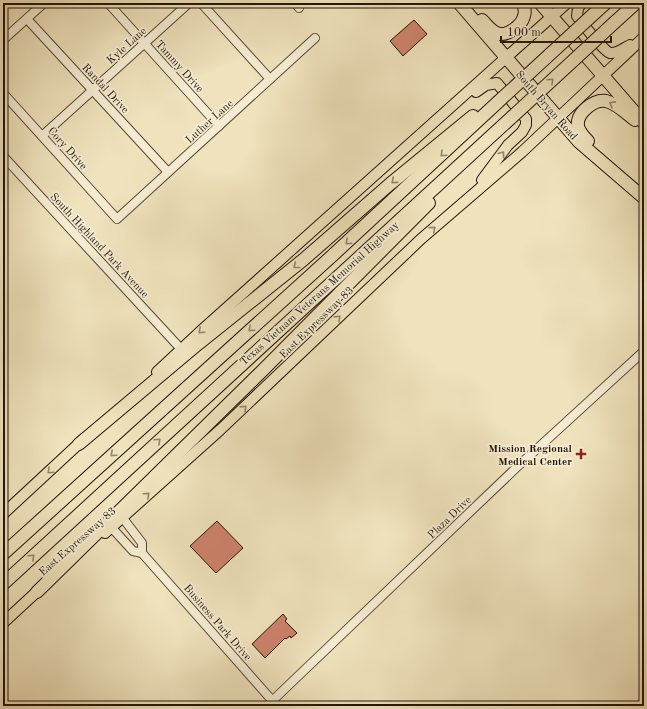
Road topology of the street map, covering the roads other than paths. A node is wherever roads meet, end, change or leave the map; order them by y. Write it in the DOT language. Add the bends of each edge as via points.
graph roads {
  1 [pos="44,3"];
  2 [pos="108,3"];
  3 [pos="189,3"];
  4 [pos="201,3"];
  5 [pos="460,3"];
  6 [pos="523,3"];
  7 [pos="540,3"];
  8 [pos="567,3"];
  9 [pos="582,3"];
  10 [pos="636,3"];
  11 [pos="602,6"];
  12 [pos="552,17"];
  13 [pos="27,18"];
  14 [pos="644,36"];
  15 [pos="315,38"];
  16 [pos="3,40"];
  17 [pos="145,43"];
  18 [pos="506,58"];
  19 [pos="603,76"];
  20 [pos="270,79"];
  21 [pos="93,90"];
  22 [pos="3,93"];
  23 [pos="495,105"];
  24 [pos="449,109"];
  25 [pos="559,117"];
  26 [pos="644,123"];
  27 [pos="220,126"];
  28 [pos="644,127"];
  29 [pos="42,136"];
  30 [pos="490,138"];
  31 [pos="3,156"];
  32 [pos="168,172"];
  33 [pos="619,177"];
  34 [pos="470,197"];
  35 [pos="644,198"];
  36 [pos="117,219"];
  37 [pos="181,349"];
  38 [pos="644,351"];
  39 [pos="79,444"];
  40 [pos="3,514"];
  41 [pos="122,518"];
  42 [pos="111,527"];
  43 [pos="142,552"];
  44 [pos="3,554"];
  45 [pos="3,584"];
  46 [pos="37,592"];
  47 [pos="3,623"];
  48 [pos="274,703"];
  1 -- 13 [label="street"];
  2 -- 17 [label="street, Tammy Drive"];
  3 -- 17 [label="street, Kyle Lane"];
  4 -- 20 [label="street"];
  5 -- 6 [label="highway" via="499,34 506,34 521,22 525,9"];
  5 -- 18 [label="highway, South Bryan Road"];
  7 -- 12 [label="highway"];
  8 -- 12 [label="main road"];
  9 -- 14 [label="main road" via="577,16 605,51 614,53 623,50"];
  30 -- 10 [label="highway, Texas Vietnam Veterans Memorial Highway, one-way, bridge"];
  11 -- 23 [label="highway, Texas Vietnam Veterans Memorial Highway, bridge"];
  12 -- 18 [label="main road"];
  12 -- 19 [label="highway"];
  13 -- 16 [label="street"];
  13 -- 21 [label="street, Randal Drive"];
  14 -- 19 [label="main road, East Expressway 83"];
  15 -- 20 [label="street, Luther Lane"];
  17 -- 21 [label="street, Kyle Lane"];
  17 -- 27 [label="street, Tammy Drive"];
  18 -- 24 [label="main road"];
  18 -- 25 [label="highway, South Bryan Road"];
  19 -- 25 [label="main road, East Expressway 83"];
  19 -- 26 [label="highway"];
  20 -- 27 [label="street, Luther Lane"];
  21 -- 29 [label="street, Kyle Lane"];
  21 -- 32 [label="street, Randal Drive"];
  22 -- 29 [label="street, Cory Drive"];
  23 -- 39 [label="highway, one-way" via="471,117 303,260"];
  23 -- 44 [label="highway, Texas Vietnam Veterans Memorial Highway, one-way"];
  34 -- 24 [label="main road, one-way" via="508,145 522,132 526,119 497,83 486,85"];
  24 -- 37 [label="main road, one-way"];
  25 -- 33 [label="highway, South Bryan Road" via="579,142"];
  25 -- 34 [label="main road, East Expressway 83"];
  27 -- 32 [label="street, Luther Lane"];
  28 -- 33 [label="highway, one-way" via="608,101 595,102 584,111 578,121 582,135"];
  29 -- 36 [label="street, Cory Drive"];
  45 -- 30 [label="highway, Texas Vietnam Veterans Memorial Highway, one-way"];
  30 -- 46 [label="highway" via="425,208"];
  31 -- 37 [label="street, South Highland Park Avenue"];
  32 -- 36 [label="street, Luther Lane"];
  33 -- 35 [label="highway, South Bryan Road"];
  41 -- 34 [label="main road, East Expressway 83, one-way" via="220,430 421,239"];
  37 -- 39 [label="main road"];
  38 -- 48 [label="street, Plaza Drive" via="516,468"];
  39 -- 40 [label="main road, one-way"];
  41 -- 42 [label="main road, East Expressway 83"];
  41 -- 43 [label="street, Business Park Drive" via="142,543"];
  42 -- 43 [label="street, Business Park Drive" via="133,550"];
  42 -- 46 [label="main road, East Expressway 83"];
  43 -- 48 [label="street, Business Park Drive"];
  46 -- 47 [label="main road, East Expressway 83"];
}
